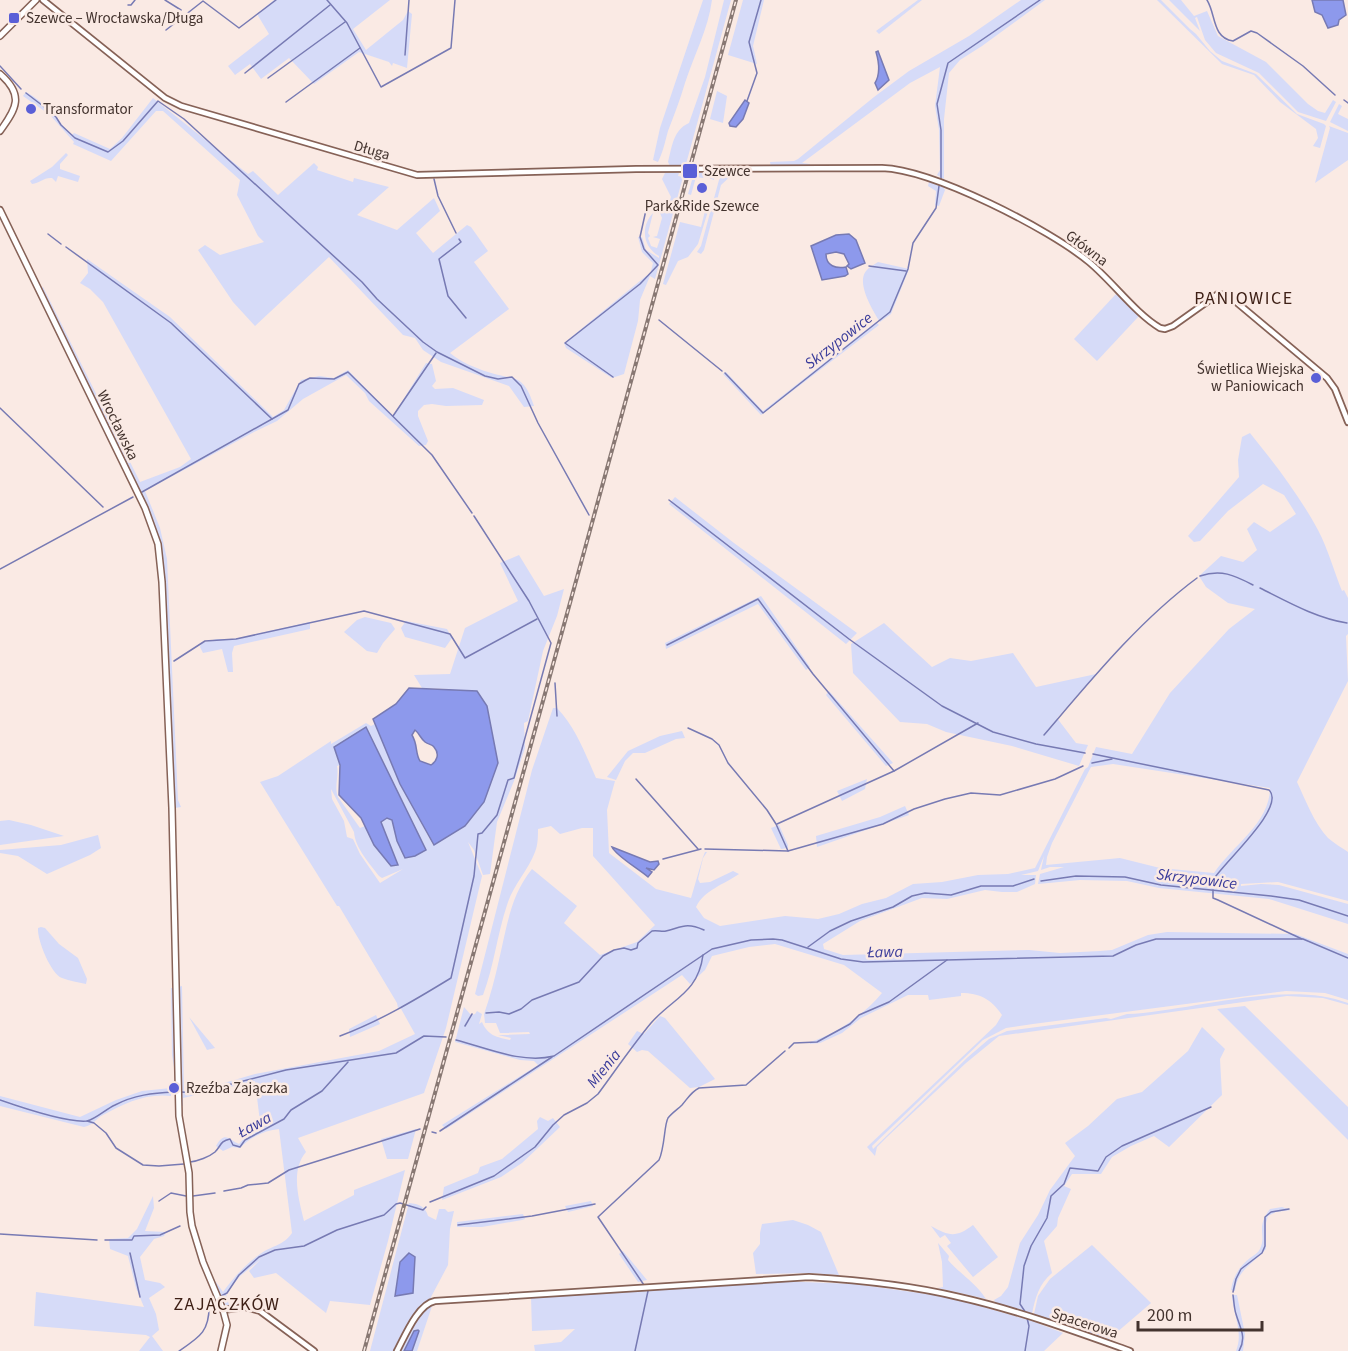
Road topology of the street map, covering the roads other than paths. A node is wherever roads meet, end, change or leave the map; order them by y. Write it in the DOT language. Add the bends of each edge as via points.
graph roads {
  1 [pos="36,0"];
  2 [pos="43,0"];
  3 [pos="0,36"];
  4 [pos="0,74"];
  5 [pos="0,130"];
  6 [pos="737,169"];
  7 [pos="0,210"];
  8 [pos="1348,422"];
  9 [pos="223,1310"];
  10 [pos="221,1351"];
  11 [pos="314,1351"];
  12 [pos="397,1351"];
  13 [pos="1130,1351"];
  1 -- 3 [label="main road"];
  2 -- 6 [label="street, Długa" via="165,98 181,106 408,173 432,176"];
  4 -- 5 [label="main road" via="16,99 14,111"];
  6 -- 8 [label="street, Główna" via="882,168 913,173 998,208 1070,248 1160,328 1173,326 1212,297 1225,294 1328,378"];
  7 -- 9 [label="main road, Wrocławska" via="153,527 161,564 172,812 178,1096 191,1220"];
  9 -- 10 [label="main road" via="227,1325"];
  9 -- 11 [label="street" via="246,1307 260,1311"];
  12 -- 13 [label="street, Spacerowa" via="421,1308 429,1302 809,1277 907,1286 958,1296"];
}
